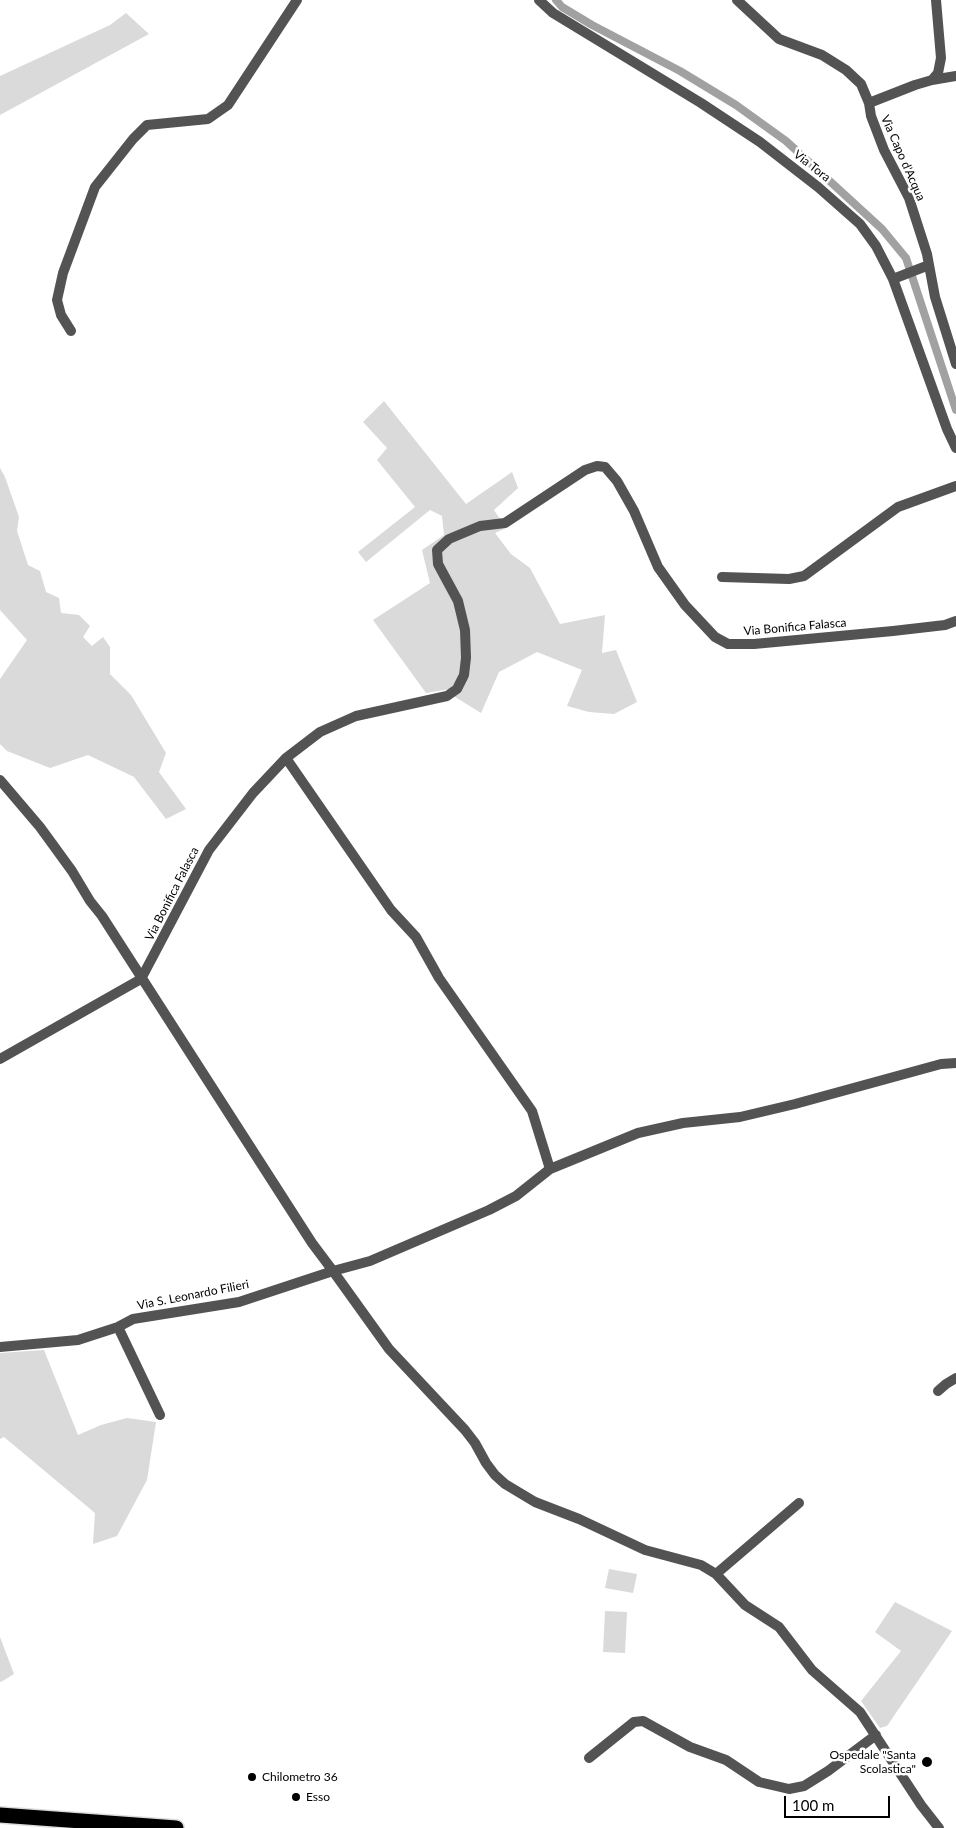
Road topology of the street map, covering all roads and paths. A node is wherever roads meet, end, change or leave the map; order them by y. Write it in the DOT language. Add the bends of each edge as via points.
graph roads {
  1 [pos="297,0"];
  2 [pos="539,0"];
  3 [pos="737,0"];
  4 [pos="936,0"];
  5 [pos="956,76"];
  6 [pos="932,80"];
  7 [pos="869,103"];
  8 [pos="926,267"];
  9 [pos="895,279"];
  10 [pos="71,331"];
  11 [pos="956,364"];
  12 [pos="956,448"];
  13 [pos="956,486"];
  14 [pos="722,577"];
  15 [pos="956,621"];
  16 [pos="286,758"];
  17 [pos="0,780"];
  18 [pos="141,979"];
  19 [pos="0,1059"];
  20 [pos="956,1063"];
  21 [pos="550,1169"];
  22 [pos="333,1271"];
  23 [pos="118,1327"];
  24 [pos="0,1347"];
  25 [pos="956,1378"];
  26 [pos="938,1391"];
  27 [pos="160,1415"];
  28 [pos="799,1502"];
  29 [pos="716,1574"];
  30 [pos="876,1735"];
  31 [pos="589,1758"];
  32 [pos="0,1816"];
  33 [pos="176,1828"];
  34 [pos="939,1828"];
  1 -- 10 [label="street" via="228,105 208,119 146,125 95,188 63,273 57,300 60,315"];
  2 -- 9 [label="street, Via Tora" via="553,13 701,103 818,186 860,224"];
  3 -- 7 [label="street, Via Capo d'Acqua" via="779,39 822,55 846,70 861,84"];
  4 -- 6 [label="street" via="941,58 938,73"];
  5 -- 6 [label="street"];
  6 -- 7 [label="street"];
  7 -- 8 [label="street, Via Capo d'Acqua" via="884,150 908,198 927,254"];
  8 -- 9 [label="street"];
  8 -- 11 [label="street, Via Capo d'Acqua"];
  9 -- 12 [label="street, Via Tora"];
  13 -- 14 [label="street" via="898,507 804,576 789,579"];
  15 -- 16 [label="street, Via Bonifica Falasca" via="893,631 728,644 715,637 685,605 658,567 617,481 606,467 597,466 585,470 505,523 480,526 449,539 437,550 438,564 458,601 465,630 464,675 457,690 447,696 356,716 320,732"];
  16 -- 18 [label="street, Via Bonifica Falasca" via="253,793 208,850"];
  16 -- 21 [label="street" via="391,910 416,937 439,978 532,1111"];
  17 -- 18 [label="street" via="72,871"];
  18 -- 19 [label="street"];
  18 -- 22 [label="street"];
  20 -- 21 [label="street, Via S. Leonardo Filieri" via="941,1064 740,1117 682,1123 638,1134"];
  21 -- 22 [label="street, Via S. Leonardo Filieri" via="516,1196 489,1210 370,1261"];
  22 -- 23 [label="street, Via S. Leonardo Filieri" via="239,1302 133,1320"];
  22 -- 29 [label="street" via="389,1349 465,1430 495,1475 535,1502 646,1550 701,1565"];
  23 -- 24 [label="street, Via S. Leonardo Filieri" via="78,1340"];
  23 -- 27 [label="street"];
  25 -- 26 [label="street"];
  28 -- 29 [label="street"];
  29 -- 30 [label="street" via="745,1605 779,1627 808,1665 856,1707"];
  30 -- 31 [label="street" via="804,1786 789,1789 759,1782 726,1760 690,1747 643,1721 634,1722"];
  30 -- 34 [label="street"];
  32 -- 33 [label="highway"];
}
